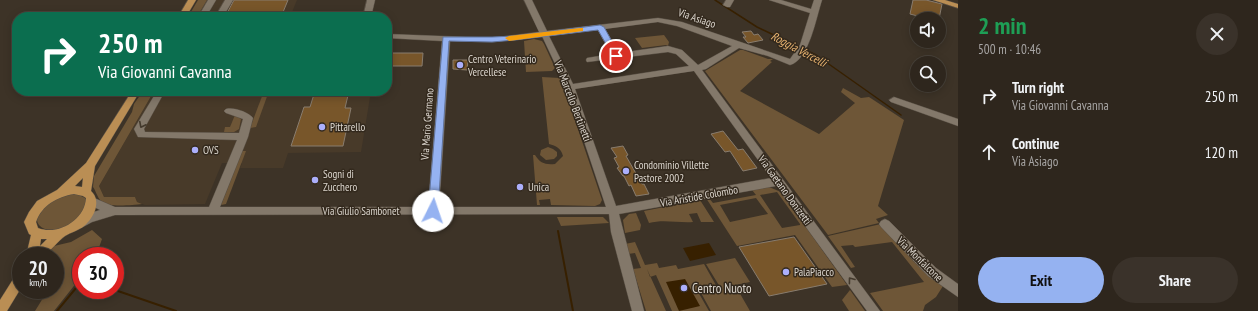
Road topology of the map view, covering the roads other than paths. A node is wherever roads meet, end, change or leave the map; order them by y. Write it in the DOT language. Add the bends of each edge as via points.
graph roads {
  1 [pos="192,0"];
  2 [pos="212,0"];
  3 [pos="229,0"];
  4 [pos="371,0"];
  5 [pos="528,0"];
  6 [pos="773,0"];
  7 [pos="818,0"];
  8 [pos="937,0"];
  9 [pos="958,6"];
  10 [pos="185,12"];
  11 [pos="205,12"];
  12 [pos="222,12"];
  13 [pos="368,12"];
  14 [pos="814,12"];
  15 [pos="600,27"];
  16 [pos="545,34"];
  17 [pos="392,36"];
  18 [pos="446,38"];
  19 [pos="738,45"];
  20 [pos="616,56"];
  21 [pos="590,60"];
  22 [pos="696,68"];
  23 [pos="570,88"];
  24 [pos="133,96"];
  25 [pos="158,96"];
  26 [pos="894,100"];
  27 [pos="229,111"];
  28 [pos="958,123"];
  29 [pos="243,137"];
  30 [pos="90,166"];
  31 [pos="779,181"];
  32 [pos="58,193"];
  33 [pos="89,197"];
  34 [pos="213,210"];
  35 [pos="115,211"];
  36 [pos="433,211"];
  37 [pos="612,211"];
  38 [pos="885,224"];
  39 [pos="75,226"];
  40 [pos="37,233"];
  41 [pos="61,233"];
  42 [pos="34,247"];
  43 [pos="46,247"];
  44 [pos="958,291"];
  45 [pos="12,292"];
  46 [pos="0,311"];
  47 [pos="638,311"];
  48 [pos="874,311"];
  1 -- 10 [label="main road"];
  2 -- 11 [label="street"];
  3 -- 12 [label="street"];
  4 -- 13 [label="street"];
  5 -- 16 [label="street, Via Marcello Bertinetti"];
  6 -- 14 [label="street"];
  7 -- 14 [label="street"];
  8 -- 9 [label="main road"];
  14 -- 19 [label="street, Via Asiago" via="802,48 795,60 790,62"];
  15 -- 16 [label="street, Via Asiago"];
  15 -- 19 [label="street, Via Asiago" via="668,21"];
  15 -- 20 [label="street"];
  16 -- 18 [label="street, Via Asiago" via="492,40"];
  16 -- 23 [label="street, Via Marcello Bertinetti"];
  17 -- 18 [label="street, Via Asiago"];
  18 -- 36 [label="street, Via Mario Germano"];
  19 -- 22 [label="street" via="718,59"];
  20 -- 21 [label="street, Via Gaetano Donizetti"];
  20 -- 22 [label="street, Via Gaetano Donizetti" via="672,49"];
  22 -- 23 [label="street"];
  22 -- 31 [label="street, Via Gaetano Donizetti"];
  23 -- 37 [label="street, Via Marcello Bertinetti"];
  24 -- 30 [label="main road"];
  25 -- 29 [label="street, one-way" via="139,129 141,135"];
  26 -- 28 [label="street"];
  27 -- 29 [label="street" via="248,118"];
  29 -- 34 [label="street"];
  30 -- 32 [label="main road" via="70,186"];
  30 -- 33 [label="main road"];
  31 -- 37 [label="street, Via Aristide Colombo"];
  48 -- 31 [label="street, Via Gaetano Donizetti, one-way"];
  32 -- 33 [label="main road" via="74,190"];
  32 -- 40 [label="main road" via="39,206 31,216 30,226"];
  33 -- 35 [label="street, Via Giulio Sambonet" via="98,205"];
  33 -- 39 [label="main road" via="92,206"];
  34 -- 35 [label="street, Via Giulio Sambonet"];
  34 -- 36 [label="street, Via Giulio Sambonet"];
  35 -- 39 [label="street, Via Giulio Sambonet" via="89,218"];
  36 -- 37 [label="street, Via Giulio Sambonet"];
  37 -- 47 [label="street, Via Marcello Bertinetti"];
  38 -- 44 [label="street, Via Monfalcone" via="932,272"];
  39 -- 41 [label="main road"];
  40 -- 41 [label="main road" via="48,236"];
  40 -- 42 [label="main road"];
  41 -- 43 [label="main road"];
  45 -- 46 [label="main road"];
}
